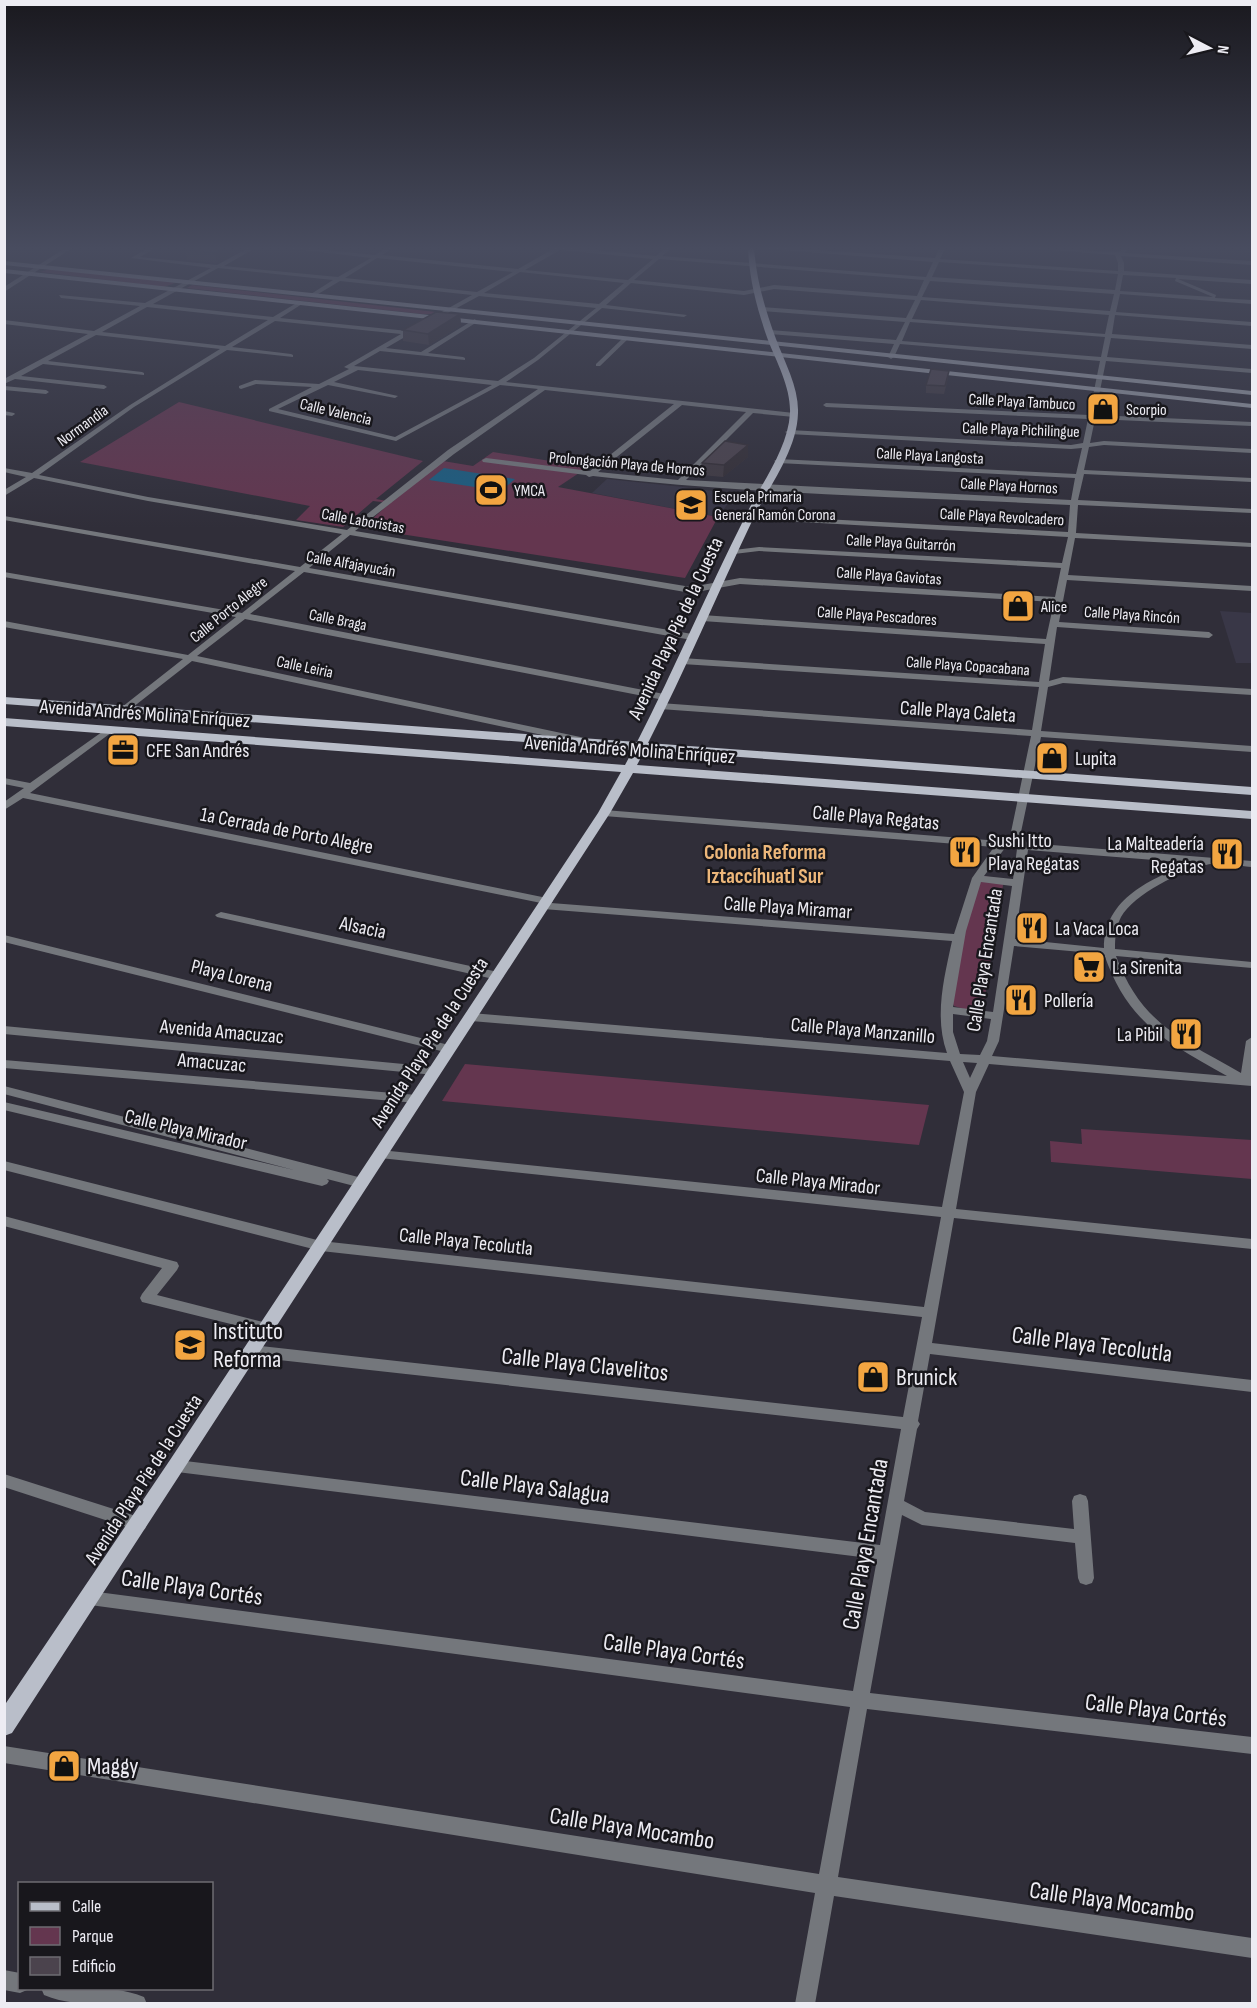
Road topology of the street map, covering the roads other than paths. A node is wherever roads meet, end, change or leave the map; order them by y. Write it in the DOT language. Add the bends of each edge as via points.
graph roads {
  1 [pos="82,341"];
  2 [pos="163,341"];
  3 [pos="238,341"];
  4 [pos="394,341"];
  5 [pos="443,341"];
  6 [pos="559,341"];
  7 [pos="623,341"];
  8 [pos="650,341"];
  9 [pos="744,341"];
  10 [pos="773,341"];
  11 [pos="881,341"];
  12 [pos="1107,341"];
  13 [pos="1176,341"];
  14 [pos="897,342"];
  15 [pos="774,344"];
  16 [pos="1252,347"];
  17 [pos="226,348"];
  18 [pos="379,349"];
  19 [pos="422,354"];
  20 [pos="778,355"];
  21 [pos="291,356"];
  22 [pos="891,357"];
  23 [pos="463,359"];
  24 [pos="1104,359"];
  25 [pos="43,362"];
  26 [pos="598,365"];
  27 [pos="357,368"];
  28 [pos="1252,371"];
  29 [pos="142,374"];
  30 [pos="15,376"];
  31 [pos="1101,379"];
  32 [pos="4,382"];
  33 [pos="499,384"];
  34 [pos="327,385"];
  35 [pos="104,387"];
  36 [pos="241,387"];
  37 [pos="4,388"];
  38 [pos="543,389"];
  39 [pos="1098,389"];
  40 [pos="46,392"];
  41 [pos="1252,393"];
  42 [pos="395,396"];
  43 [pos="680,403"];
  44 [pos="826,405"];
  45 [pos="1252,406"];
  46 [pos="751,411"];
  47 [pos="794,415"];
  48 [pos="1092,417"];
  49 [pos="1252,424"];
  50 [pos="789,432"];
  51 [pos="1086,445"];
  52 [pos="1252,451"];
  53 [pos="486,460"];
  54 [pos="778,461"];
  55 [pos="4,470"];
  56 [pos="1080,474"];
  57 [pos="589,475"];
  58 [pos="34,476"];
  59 [pos="1252,480"];
  60 [pos="680,482"];
  61 [pos="765,488"];
  62 [pos="4,494"];
  63 [pos="1074,503"];
  64 [pos="1252,511"];
  65 [pos="750,517"];
  66 [pos="4,518"];
  67 [pos="349,532"];
  68 [pos="1072,535"];
  69 [pos="1252,545"];
  70 [pos="734,552"];
  71 [pos="1066,566"];
  72 [pos="301,570"];
  73 [pos="4,574"];
  74 [pos="1064,577"];
  75 [pos="717,585"];
  76 [pos="1252,589"];
  77 [pos="1059,600"];
  78 [pos="245,616"];
  79 [pos="702,618"];
  80 [pos="4,624"];
  81 [pos="1054,624"];
  82 [pos="1209,634"];
  83 [pos="692,637"];
  84 [pos="1050,642"];
  85 [pos="192,658"];
  86 [pos="682,661"];
  87 [pos="1044,686"];
  88 [pos="1252,692"];
  89 [pos="4,700"];
  90 [pos="662,701"];
  91 [pos="125,709"];
  92 [pos="4,722"];
  93 [pos="109,730"];
  94 [pos="1036,735"];
  95 [pos="597,743"];
  96 [pos="642,747"];
  97 [pos="1252,749"];
  98 [pos="630,769"];
  99 [pos="1027,776"];
  100 [pos="4,781"];
  101 [pos="31,786"];
  102 [pos="1252,791"];
  103 [pos="1022,799"];
  104 [pos="10,801"];
  105 [pos="604,813"];
  106 [pos="1252,815"];
  107 [pos="1016,832"];
  108 [pos="1002,845"];
  109 [pos="1023,846"];
  110 [pos="1207,861"];
  111 [pos="1252,864"];
  112 [pos="977,878"];
  113 [pos="1017,883"];
  114 [pos="545,903"];
  115 [pos="221,915"];
  116 [pos="4,938"];
  117 [pos="958,938"];
  118 [pos="1009,942"];
  119 [pos="1108,950"];
  120 [pos="1252,964"];
  121 [pos="498,976"];
  122 [pos="946,1010"];
  123 [pos="998,1016"];
  124 [pos="471,1017"];
  125 [pos="4,1029"];
  126 [pos="1252,1041"];
  127 [pos="449,1049"];
  128 [pos="954,1057"];
  129 [pos="986,1059"];
  130 [pos="4,1064"];
  131 [pos="435,1071"];
  132 [pos="1249,1081"];
  133 [pos="4,1090"];
  134 [pos="970,1092"];
  135 [pos="417,1099"];
  136 [pos="4,1106"];
  137 [pos="380,1154"];
  138 [pos="4,1165"];
  139 [pos="360,1187"];
  140 [pos="948,1215"];
  141 [pos="4,1221"];
  142 [pos="1252,1245"];
  143 [pos="321,1246"];
  144 [pos="931,1313"];
  145 [pos="267,1328"];
  146 [pos="926,1348"];
  147 [pos="252,1351"];
  148 [pos="1252,1386"];
  149 [pos="912,1424"];
  150 [pos="177,1466"];
  151 [pos="4,1480"];
  152 [pos="1080,1501"];
  153 [pos="896,1504"];
  154 [pos="139,1524"];
  155 [pos="1083,1537"];
  156 [pos="888,1553"];
  157 [pos="1086,1578"];
  158 [pos="90,1598"];
  159 [pos="862,1700"];
  160 [pos="4,1726"];
  161 [pos="1252,1746"];
  162 [pos="4,1754"];
  163 [pos="826,1885"];
  164 [pos="1252,1948"];
  165 [pos="57,1990"];
  166 [pos="137,2004"];
  167 [pos="805,2004"];
  1 -- 25 [label="street"];
  2 -- 17 [label="street"];
  3 -- 17 [label="street, Normandia"];
  4 -- 18 [label="street"];
  5 -- 19 [label="street"];
  6 -- 33 [label="street"];
  7 -- 26 [label="street"];
  8 -- 20 [label="main road"];
  9 -- 15 [label="main road"];
  10 -- 15 [label="main road, Avenida Playa Pie de la Cuesta"];
  11 -- 14 [label="street"];
  12 -- 24 [label="street"];
  13 -- 16 [label="street"];
  14 -- 22 [label="street"];
  14 -- 24 [label="street"];
  15 -- 20 [label="main road, Avenida Playa Pie de la Cuesta"];
  15 -- 22 [label="main road"];
  17 -- 21 [label="street"];
  17 -- 58 [label="street, Normandia" via="132,406"];
  18 -- 19 [label="street"];
  18 -- 27 [label="street" via="347,368"];
  19 -- 23 [label="street"];
  20 -- 39 [label="main road"];
  20 -- 47 [label="main road, Avenida Playa Pie de la Cuesta" via="789,378"];
  22 -- 31 [label="main road"];
  24 -- 28 [label="street"];
  24 -- 31 [label="street"];
  25 -- 29 [label="street"];
  25 -- 30 [label="street"];
  27 -- 33 [label="street"];
  27 -- 34 [label="street"];
  30 -- 32 [label="street"];
  30 -- 35 [label="street"];
  31 -- 39 [label="street"];
  31 -- 41 [label="main road"];
  33 -- 34 [label="street, Calle Valencia" via="396,439 271,410"];
  33 -- 38 [label="street"];
  34 -- 36 [label="street" via="255,382"];
  34 -- 42 [label="street"];
  37 -- 40 [label="street"];
  38 -- 43 [label="street"];
  38 -- 67 [label="street, Calle Porto Alegre" via="452,452"];
  39 -- 45 [label="main road"];
  39 -- 48 [label="street"];
  43 -- 46 [label="street"];
  43 -- 57 [label="street"];
  44 -- 48 [label="street, Calle Playa Tambuco"];
  46 -- 47 [label="street"];
  46 -- 60 [label="street"];
  47 -- 50 [label="main road, Avenida Playa Pie de la Cuesta"];
  48 -- 49 [label="street, Calle Playa Tambuco"];
  48 -- 51 [label="street"];
  50 -- 51 [label="street, Calle Playa Pichilingue"];
  50 -- 54 [label="main road, Avenida Playa Pie de la Cuesta"];
  51 -- 52 [label="street, Calle Playa Pichilingue"];
  51 -- 56 [label="street"];
  53 -- 57 [label="street, Prolongación Playa de Hornos"];
  54 -- 56 [label="street, Calle Playa Langosta"];
  54 -- 61 [label="main road, Avenida Playa Pie de la Cuesta"];
  55 -- 58 [label="street, Calle Laboristas"];
  56 -- 59 [label="street, Calle Playa Langosta"];
  56 -- 63 [label="street"];
  57 -- 60 [label="street, Prolongación Playa de Hornos"];
  58 -- 62 [label="street, Normandia"];
  58 -- 67 [label="street, Calle Laboristas"];
  60 -- 61 [label="street, Prolongación Playa de Hornos"];
  61 -- 63 [label="street, Calle Playa Hornos"];
  61 -- 65 [label="main road, Avenida Playa Pie de la Cuesta"];
  63 -- 64 [label="street, Calle Playa Hornos"];
  63 -- 68 [label="street"];
  65 -- 68 [label="street, Calle Playa Revolcadero"];
  65 -- 70 [label="main road, Avenida Playa Pie de la Cuesta"];
  66 -- 72 [label="street, Calle Alfajayucán"];
  67 -- 72 [label="street, Calle Porto Alegre"];
  67 -- 75 [label="street, Calle Laboristas" via="691,590"];
  68 -- 69 [label="street, Calle Playa Revolcadero"];
  68 -- 71 [label="street"];
  70 -- 71 [label="street, Calle Playa Guitarrón" via="759,549"];
  70 -- 75 [label="main road, Avenida Playa Pie de la Cuesta"];
  71 -- 74 [label="street"];
  72 -- 78 [label="street, Calle Porto Alegre"];
  72 -- 83 [label="street, Calle Alfajayucán"];
  73 -- 78 [label="street, Calle Braga"];
  74 -- 76 [label="street"];
  74 -- 77 [label="street"];
  75 -- 77 [label="street, Calle Playa Gaviotas" via="740,580"];
  75 -- 79 [label="main road, Avenida Playa Pie de la Cuesta"];
  77 -- 81 [label="street"];
  78 -- 85 [label="street, Calle Porto Alegre"];
  78 -- 90 [label="street, Calle Braga"];
  79 -- 83 [label="main road, Avenida Playa Pie de la Cuesta"];
  79 -- 84 [label="street, Calle Playa Pescadores"];
  80 -- 85 [label="street, Calle Leiria"];
  81 -- 82 [label="street, Calle Playa Rincón"];
  81 -- 84 [label="street"];
  83 -- 86 [label="main road, Avenida Playa Pie de la Cuesta"];
  84 -- 87 [label="street"];
  85 -- 91 [label="street, Calle Porto Alegre"];
  85 -- 95 [label="street, Calle Leiria"];
  86 -- 87 [label="street, Calle Playa Copacabana"];
  86 -- 90 [label="main road, Avenida Playa Pie de la Cuesta"];
  87 -- 88 [label="street, Calle Playa Copacabana" via="1063,680"];
  87 -- 94 [label="street"];
  89 -- 91 [label="main road, Avenida Andrés Molina Enríquez"];
  90 -- 94 [label="street, Calle Playa Caleta"];
  90 -- 96 [label="main road, Avenida Playa Pie de la Cuesta"];
  91 -- 95 [label="main road, Avenida Andrés Molina Enríquez"];
  92 -- 93 [label="main road, Avenida Andrés Molina Enríquez"];
  93 -- 98 [label="main road, Avenida Andrés Molina Enríquez"];
  93 -- 101 [label="street"];
  94 -- 97 [label="street, Calle Playa Caleta"];
  94 -- 99 [label="street"];
  95 -- 96 [label="main road, Avenida Andrés Molina Enríquez"];
  96 -- 98 [label="main road, Avenida Playa Pie de la Cuesta"];
  96 -- 99 [label="main road, Avenida Andrés Molina Enríquez"];
  98 -- 103 [label="main road, Avenida Andrés Molina Enríquez"];
  98 -- 105 [label="main road, Avenida Playa Pie de la Cuesta"];
  99 -- 102 [label="main road, Avenida Andrés Molina Enríquez"];
  99 -- 103 [label="street"];
  100 -- 101 [label="street"];
  101 -- 104 [label="street"];
  103 -- 106 [label="main road, Avenida Andrés Molina Enríquez"];
  103 -- 107 [label="street"];
  104 -- 114 [label="street, 1a Cerrada de Porto Alegre"];
  105 -- 108 [label="street, Calle Playa Regatas"];
  105 -- 114 [label="main road, Avenida Playa Pie de la Cuesta"];
  107 -- 108 [label="street, Calle Playa Encantada"];
  107 -- 109 [label="street"];
  108 -- 109 [label="street, Calle Playa Regatas"];
  108 -- 112 [label="street, Calle Playa Encantada"];
  109 -- 110 [label="street, Calle Playa Regatas"];
  109 -- 113 [label="street, Calle Playa Encantada"];
  110 -- 111 [label="street, Calle Playa Regatas"];
  110 -- 119 [label="street" via="1154,884 1126,902 1107,937"];
  112 -- 113 [label="street"];
  112 -- 117 [label="street, Calle Playa Encantada"];
  113 -- 118 [label="street, Calle Playa Encantada"];
  114 -- 117 [label="street, Calle Playa Miramar"];
  114 -- 121 [label="main road, Avenida Playa Pie de la Cuesta"];
  115 -- 121 [label="street, Alsacia"];
  116 -- 127 [label="street, Playa Lorena"];
  117 -- 122 [label="street, Calle Playa Encantada"];
  118 -- 119 [label="street"];
  118 -- 123 [label="street, Calle Playa Encantada"];
  119 -- 120 [label="street"];
  119 -- 132 [label="street" via="1125,992 1147,1017 1175,1040"];
  121 -- 124 [label="main road, Avenida Playa Pie de la Cuesta"];
  122 -- 123 [label="street"];
  122 -- 128 [label="street, Calle Playa Encantada"];
  123 -- 129 [label="street, Calle Playa Encantada"];
  124 -- 127 [label="main road, Avenida Playa Pie de la Cuesta"];
  124 -- 128 [label="street, Calle Playa Manzanillo"];
  125 -- 131 [label="street, Avenida Amacuzac"];
  126 -- 132 [label="street"];
  127 -- 131 [label="main road, Avenida Playa Pie de la Cuesta"];
  128 -- 129 [label="street, Calle Playa Manzanillo"];
  128 -- 134 [label="street, Calle Playa Encantada"];
  129 -- 132 [label="street, Calle Playa Manzanillo"];
  129 -- 134 [label="street, Calle Playa Encantada"];
  130 -- 135 [label="street, Amacuzac"];
  131 -- 135 [label="main road, Avenida Playa Pie de la Cuesta"];
  133 -- 139 [label="street"];
  134 -- 140 [label="street, Calle Playa Encantada"];
  135 -- 137 [label="main road, Avenida Playa Pie de la Cuesta"];
  136 -- 139 [label="street, Calle Playa Mirador"];
  137 -- 139 [label="main road, Avenida Playa Pie de la Cuesta"];
  137 -- 140 [label="street, Calle Playa Mirador"];
  138 -- 143 [label="street, Calle Playa Tecolutla"];
  139 -- 143 [label="main road, Avenida Playa Pie de la Cuesta"];
  140 -- 142 [label="street, Calle Playa Mirador"];
  140 -- 144 [label="street, Calle Playa Encantada"];
  141 -- 145 [label="street" via="172,1266 147,1298"];
  143 -- 144 [label="street, Calle Playa Tecolutla"];
  143 -- 145 [label="main road, Avenida Playa Pie de la Cuesta"];
  144 -- 146 [label="street, Calle Playa Encantada"];
  145 -- 147 [label="main road, Avenida Playa Pie de la Cuesta"];
  146 -- 148 [label="street, Calle Playa Tecolutla"];
  146 -- 149 [label="street, Calle Playa Encantada"];
  147 -- 149 [label="street, Calle Playa Clavelitos"];
  147 -- 150 [label="main road, Avenida Playa Pie de la Cuesta"];
  149 -- 153 [label="street, Calle Playa Encantada"];
  150 -- 154 [label="main road, Avenida Playa Pie de la Cuesta"];
  150 -- 156 [label="street, Calle Playa Salagua"];
  151 -- 154 [label="street"];
  152 -- 155 [label="street"];
  153 -- 155 [label="street" via="922,1518"];
  153 -- 156 [label="street, Calle Playa Encantada"];
  154 -- 158 [label="main road, Avenida Playa Pie de la Cuesta"];
  155 -- 157 [label="street"];
  156 -- 159 [label="street, Calle Playa Encantada"];
  158 -- 159 [label="street, Calle Playa Cortés"];
  158 -- 160 [label="main road, Avenida Playa Pie de la Cuesta"];
  159 -- 161 [label="street, Calle Playa Cortés"];
  159 -- 163 [label="street, Calle Playa Encantada"];
  162 -- 163 [label="street, Calle Playa Mocambo"];
  163 -- 164 [label="street, Calle Playa Mocambo"];
  163 -- 167 [label="street, Calle Playa Encantada"];
  165 -- 166 [label="street"];
}
